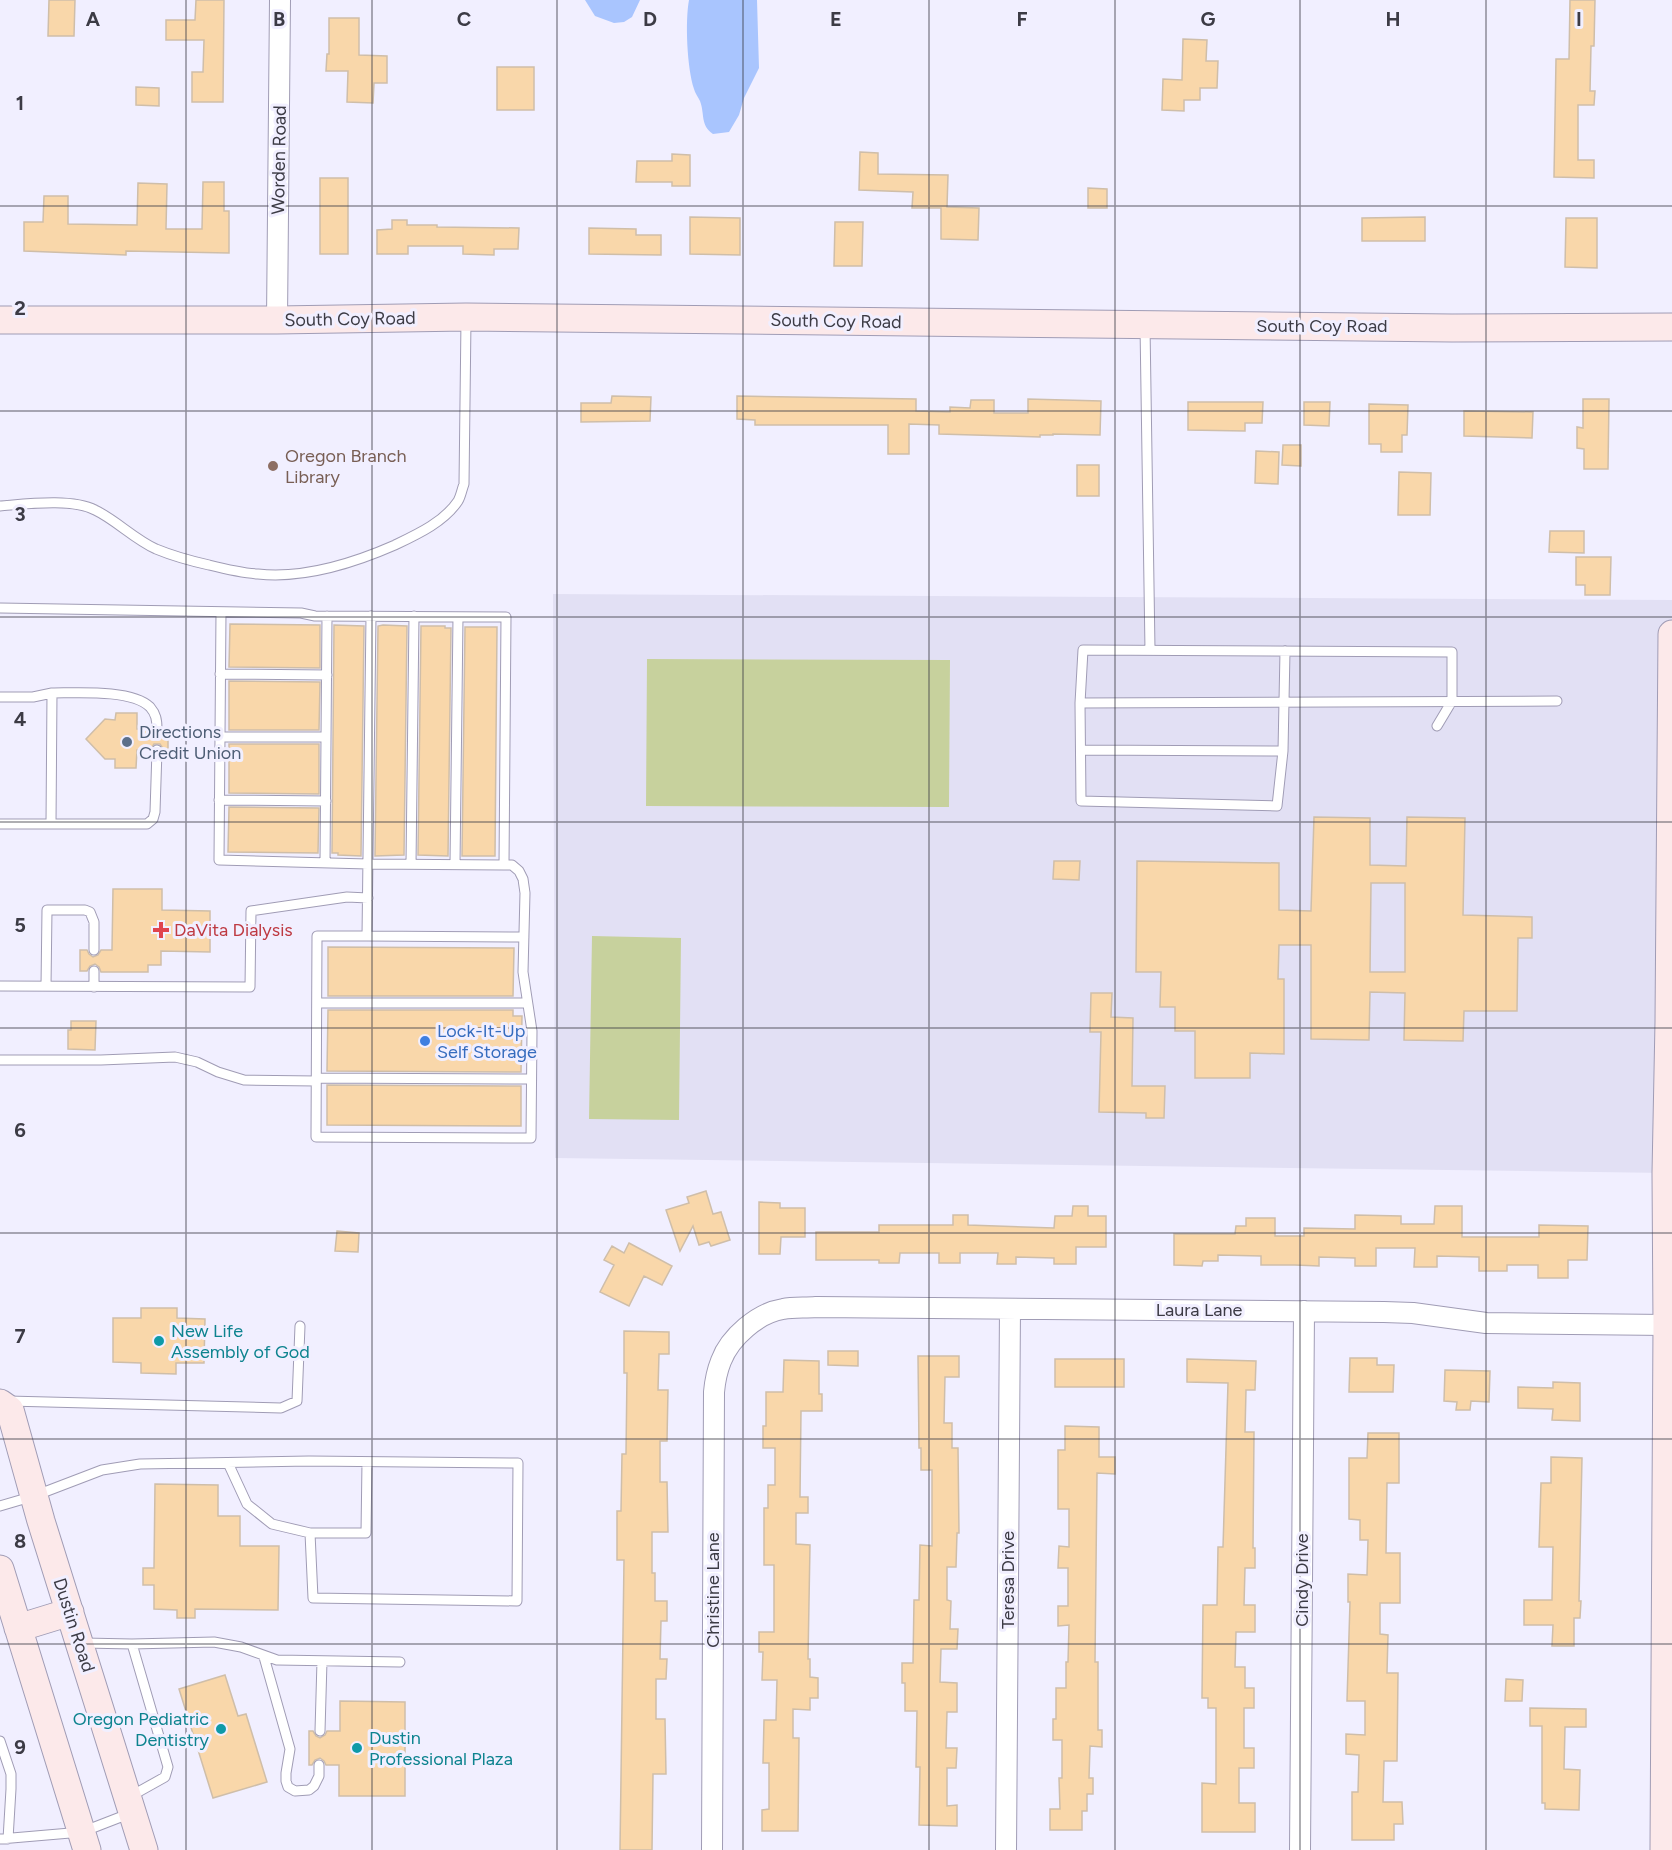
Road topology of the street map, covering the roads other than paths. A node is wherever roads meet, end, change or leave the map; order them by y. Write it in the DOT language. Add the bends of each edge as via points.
graph roads {
  1 [pos="280,0"];
  2 [pos="466,317"];
  3 [pos="0,320"];
  4 [pos="277,320"];
  5 [pos="1145,324"];
  6 [pos="1672,327"];
  7 [pos="0,506"];
  8 [pos="0,608"];
  9 [pos="221,612"];
  10 [pos="327,616"];
  11 [pos="371,616"];
  12 [pos="414,616"];
  13 [pos="458,616"];
  14 [pos="1672,634"];
  15 [pos="1150,650"];
  16 [pos="1285,651"];
  17 [pos="220,674"];
  18 [pos="327,675"];
  19 [pos="52,693"];
  20 [pos="0,697"];
  21 [pos="1452,701"];
  22 [pos="1557,701"];
  23 [pos="1284,702"];
  24 [pos="1080,703"];
  25 [pos="1437,726"];
  26 [pos="157,729"];
  27 [pos="220,736"];
  28 [pos="326,737"];
  29 [pos="157,750"];
  30 [pos="1081,750"];
  31 [pos="1283,751"];
  32 [pos="219,800"];
  33 [pos="326,801"];
  34 [pos="0,824"];
  35 [pos="51,824"];
  36 [pos="325,863"];
  37 [pos="368,864"];
  38 [pos="411,864"];
  39 [pos="455,864"];
  40 [pos="504,865"];
  41 [pos="368,898"];
  42 [pos="367,936"];
  43 [pos="524,937"];
  44 [pos="94,950"];
  45 [pos="94,972"];
  46 [pos="0,986"];
  47 [pos="46,987"];
  48 [pos="94,987"];
  49 [pos="316,1003"];
  50 [pos="527,1004"];
  51 [pos="1671,1022"];
  52 [pos="0,1060"];
  53 [pos="531,1079"];
  54 [pos="316,1080"];
  55 [pos="1010,1309"];
  56 [pos="1304,1311"];
  57 [pos="1667,1325"];
  58 [pos="300,1326"];
  59 [pos="738,1336"];
  60 [pos="0,1402"];
  61 [pos="367,1462"];
  62 [pos="228,1463"];
  63 [pos="34,1496"];
  64 [pos="0,1506"];
  65 [pos="310,1533"];
  66 [pos="0,1569"];
  67 [pos="70,1612"];
  68 [pos="10,1618"];
  69 [pos="80,1643"];
  70 [pos="132,1644"];
  71 [pos="264,1657"];
  72 [pos="322,1661"];
  73 [pos="400,1662"];
  74 [pos="320,1731"];
  75 [pos="0,1741"];
  76 [pos="319,1765"];
  77 [pos="131,1805"];
  78 [pos="4,1839"];
  79 [pos="84,1841"];
  80 [pos="144,1850"];
  81 [pos="712,1850"];
  82 [pos="1006,1850"];
  83 [pos="1300,1850"];
  84 [pos="1664,1850"];
  1 -- 4 [label="street, Worden Road"];
  2 -- 4 [label="street, South Coy Road"];
  2 -- 5 [label="street, South Coy Road"];
  2 -- 7 [label="lane" via="464,484 459,500 445,516 418,534 371,555 302,573 260,575 155,548 94,509 79,505 39,502"];
  3 -- 4 [label="street, South Coy Road"];
  5 -- 6 [label="street, South Coy Road"];
  5 -- 15 [label="lane"];
  8 -- 9 [label="lane"];
  9 -- 10 [label="lane"];
  9 -- 17 [label="lane"];
  10 -- 11 [label="lane"];
  10 -- 18 [label="lane"];
  11 -- 12 [label="lane"];
  11 -- 37 [label="lane"];
  12 -- 13 [label="lane"];
  12 -- 38 [label="lane"];
  13 -- 39 [label="lane"];
  13 -- 40 [label="lane" via="506,617"];
  14 -- 51 [label="street"];
  15 -- 16 [label="lane"];
  15 -- 24 [label="lane" via="1083,650"];
  16 -- 21 [label="lane" via="1452,652"];
  16 -- 23 [label="lane"];
  17 -- 18 [label="lane"];
  17 -- 27 [label="lane"];
  18 -- 28 [label="lane"];
  19 -- 20 [label="lane"];
  19 -- 26 [label="lane" via="97,693 141,700 154,712"];
  19 -- 35 [label="lane"];
  21 -- 22 [label="lane"];
  21 -- 23 [label="lane"];
  21 -- 25 [label="lane"];
  23 -- 24 [label="lane"];
  23 -- 31 [label="lane"];
  24 -- 30 [label="lane"];
  27 -- 28 [label="lane"];
  27 -- 32 [label="lane"];
  28 -- 33 [label="lane"];
  29 -- 35 [label="lane" via="156,813 147,824"];
  30 -- 31 [label="lane"];
  30 -- 31 [label="lane" via="1082,801 1277,806"];
  32 -- 33 [label="lane"];
  32 -- 36 [label="lane" via="219,860"];
  33 -- 36 [label="lane"];
  34 -- 35 [label="lane"];
  36 -- 37 [label="lane"];
  37 -- 38 [label="lane"];
  37 -- 41 [label="lane"];
  38 -- 39 [label="lane"];
  39 -- 40 [label="lane"];
  40 -- 43 [label="lane" via="512,865 523,879"];
  41 -- 42 [label="lane"];
  41 -- 48 [label="lane" via="347,897 251,911 250,987"];
  42 -- 43 [label="lane"];
  42 -- 49 [label="lane" via="317,936"];
  43 -- 50 [label="lane"];
  44 -- 47 [label="lane" via="90,912 47,910"];
  45 -- 48 [label="lane"];
  46 -- 47 [label="lane"];
  47 -- 48 [label="lane"];
  49 -- 50 [label="lane"];
  49 -- 54 [label="lane"];
  50 -- 53 [label="lane" via="532,1031"];
  51 -- 57 [label="street" via="1666,1173"];
  52 -- 54 [label="lane" via="175,1057 244,1080"];
  53 -- 54 [label="lane"];
  53 -- 54 [label="lane" via="531,1138 315,1137"];
  55 -- 56 [label="street, Laura Lane"];
  55 -- 59 [label="street, Laura Lane" via="783,1309 759,1319"];
  55 -- 82 [label="street, Teresa Drive"];
  56 -- 57 [label="street, Laura Lane" via="1413,1313 1486,1323"];
  56 -- 83 [label="street, Cindy Drive"];
  57 -- 84 [label="street"];
  58 -- 60 [label="lane" via="297,1401 281,1408"];
  59 -- 81 [label="street, Christine Lane" via="721,1358 714,1392"];
  60 -- 63 [label="street, Dustin Road" via="10,1410"];
  61 -- 62 [label="lane"];
  61 -- 65 [label="lane" via="366,1533"];
  61 -- 65 [label="lane" via="518,1463 517,1601 313,1598"];
  62 -- 63 [label="lane" via="111,1468"];
  62 -- 65 [label="lane" via="247,1504 272,1524"];
  63 -- 64 [label="lane"];
  63 -- 67 [label="street, Dustin Road"];
  66 -- 68 [label="street"];
  67 -- 68 [label="street"];
  67 -- 69 [label="street, Dustin Road"];
  68 -- 79 [label="street"];
  69 -- 70 [label="lane"];
  69 -- 77 [label="street, Dustin Road"];
  70 -- 71 [label="lane" via="214,1642"];
  70 -- 77 [label="lane" via="168,1767 165,1777"];
  71 -- 72 [label="lane"];
  71 -- 76 [label="lane" via="290,1749 288,1787 309,1790 319,1776"];
  72 -- 73 [label="lane"];
  72 -- 74 [label="lane"];
  75 -- 78 [label="lane" via="11,1774"];
  77 -- 79 [label="lane"];
  77 -- 80 [label="street, Dustin Road"];
  78 -- 79 [label="lane"];
}
